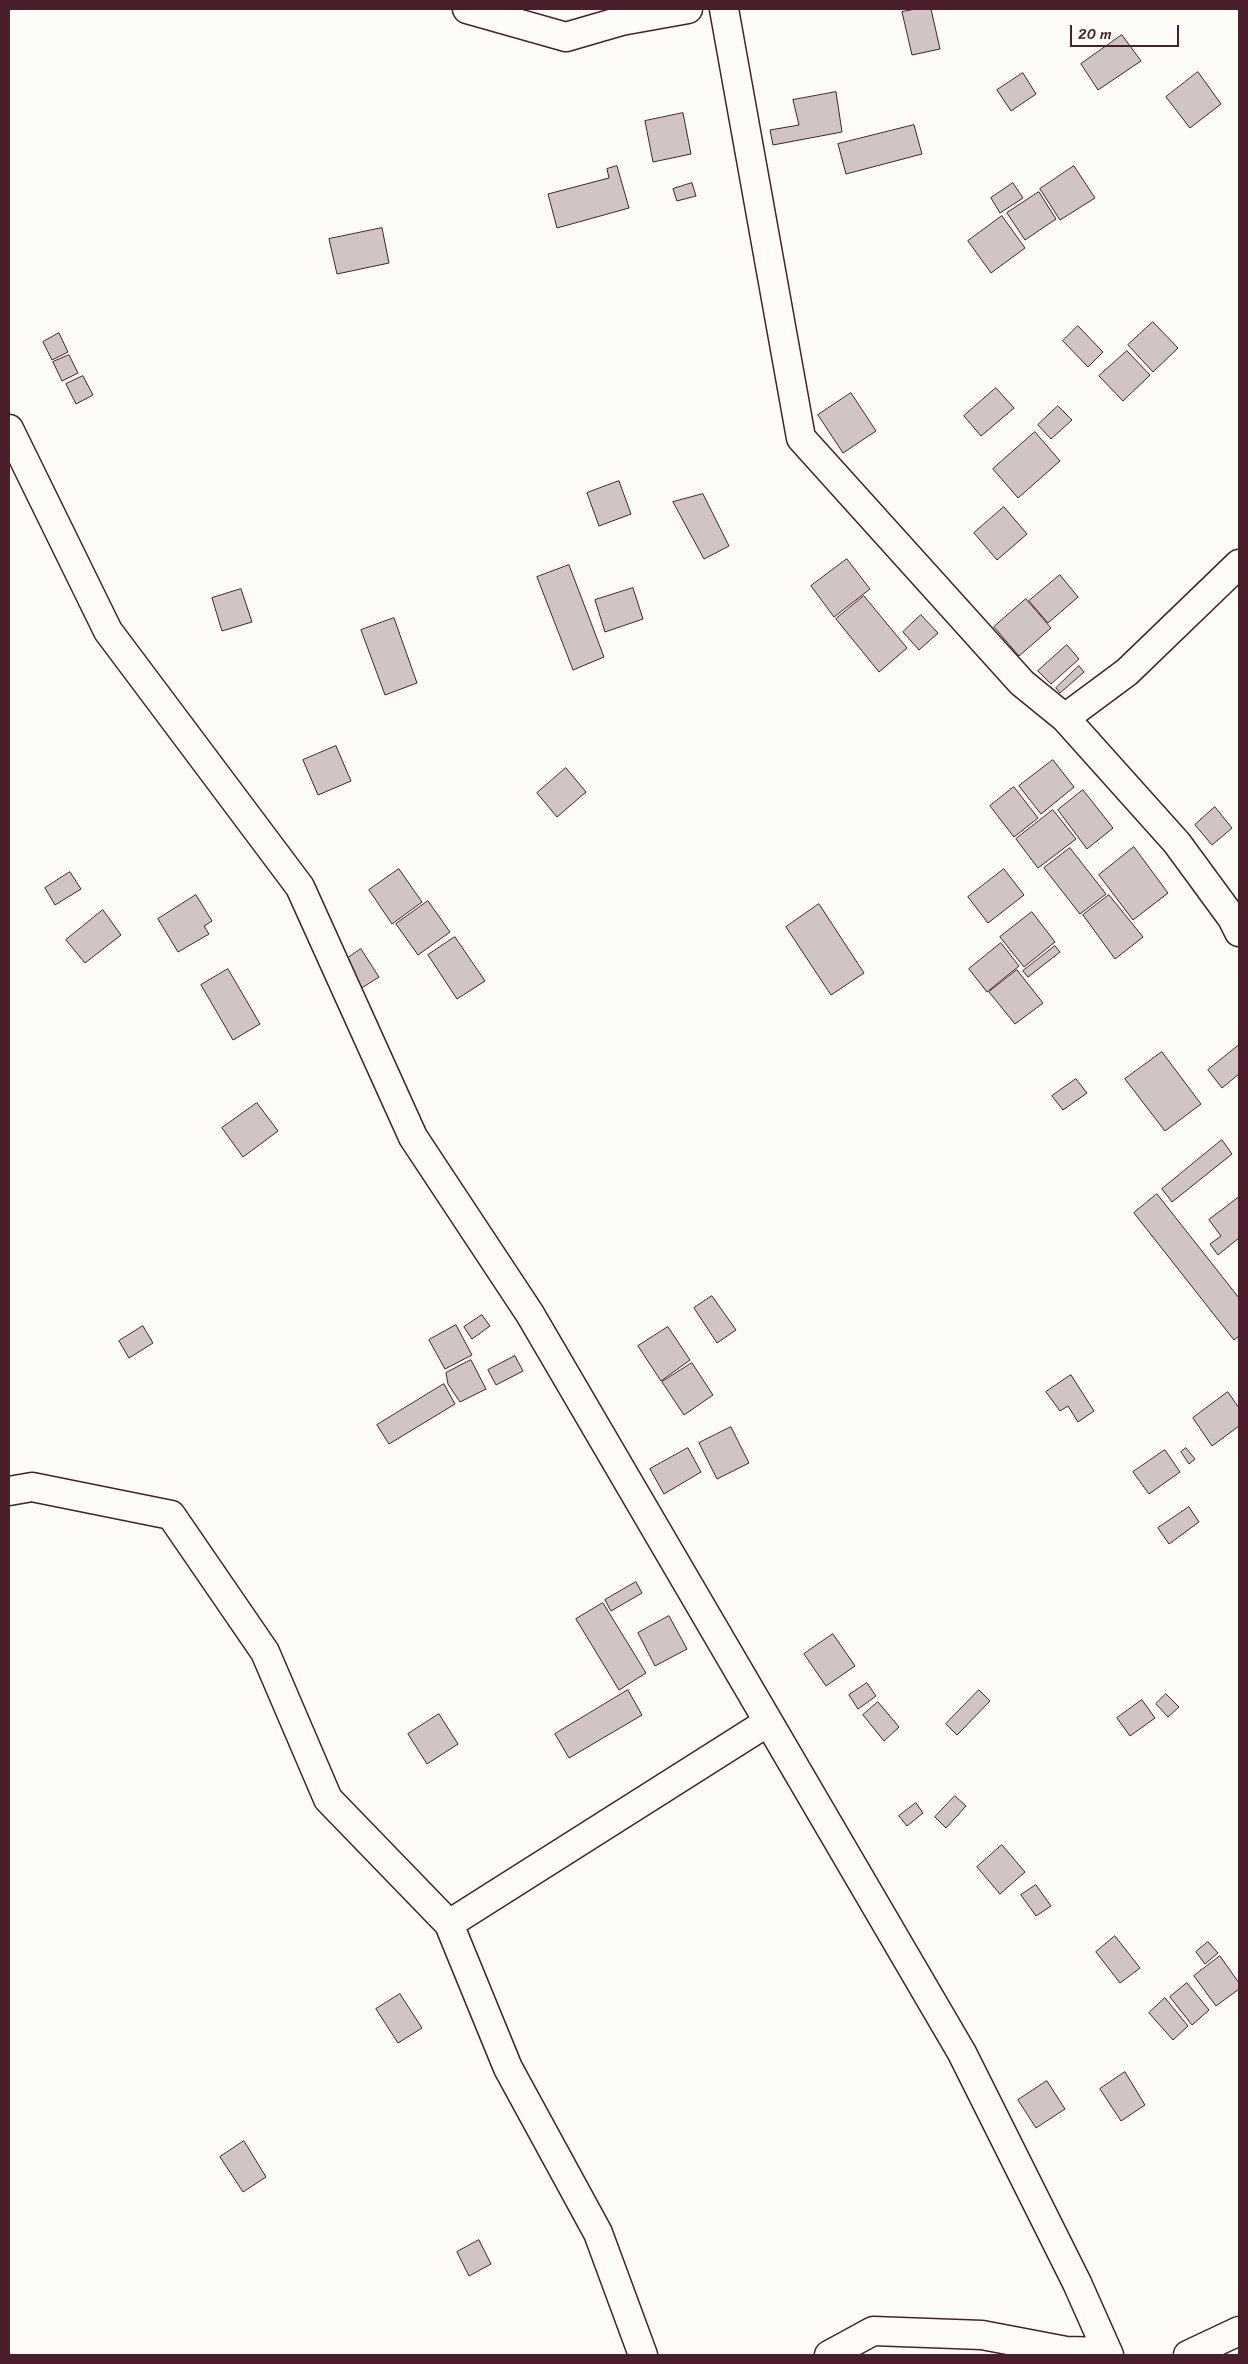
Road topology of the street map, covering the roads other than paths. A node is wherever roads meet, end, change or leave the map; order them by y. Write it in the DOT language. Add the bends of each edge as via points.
graph roads {
  1 [pos="467,9"];
  2 [pos="688,9"];
  3 [pos="724,9"];
  4 [pos="9,429"];
  5 [pos="1239,564"];
  6 [pos="1065,718"];
  7 [pos="1239,932"];
  8 [pos="9,1491"];
  9 [pos="768,1722"];
  10 [pos="449,1924"];
  11 [pos="1239,2330"];
  12 [pos="1108,2354"];
  13 [pos="643,2355"];
  14 [pos="829,2355"];
  15 [pos="1188,2355"];
  1 -- 2 [label="street" via="566,36 621,21"];
  3 -- 6 [label="street" via="801,438 1022,684"];
  4 -- 9 [label="street" via="108,631 300,887 413,1137 530,1314"];
  5 -- 6 [label="street" via="1127,672"];
  6 -- 7 [label="street" via="1177,843"];
  8 -- 10 [label="street" via="32,1487 171,1515 265,1652 328,1799"];
  9 -- 10 [label="street"];
  9 -- 12 [label="street" via="962,2052 1077,2283"];
  10 -- 13 [label="street" via="508,2068 598,2233"];
  11 -- 15 [label="street"];
  12 -- 14 [label="street" via="1066,2351 982,2335 873,2331"];
}
